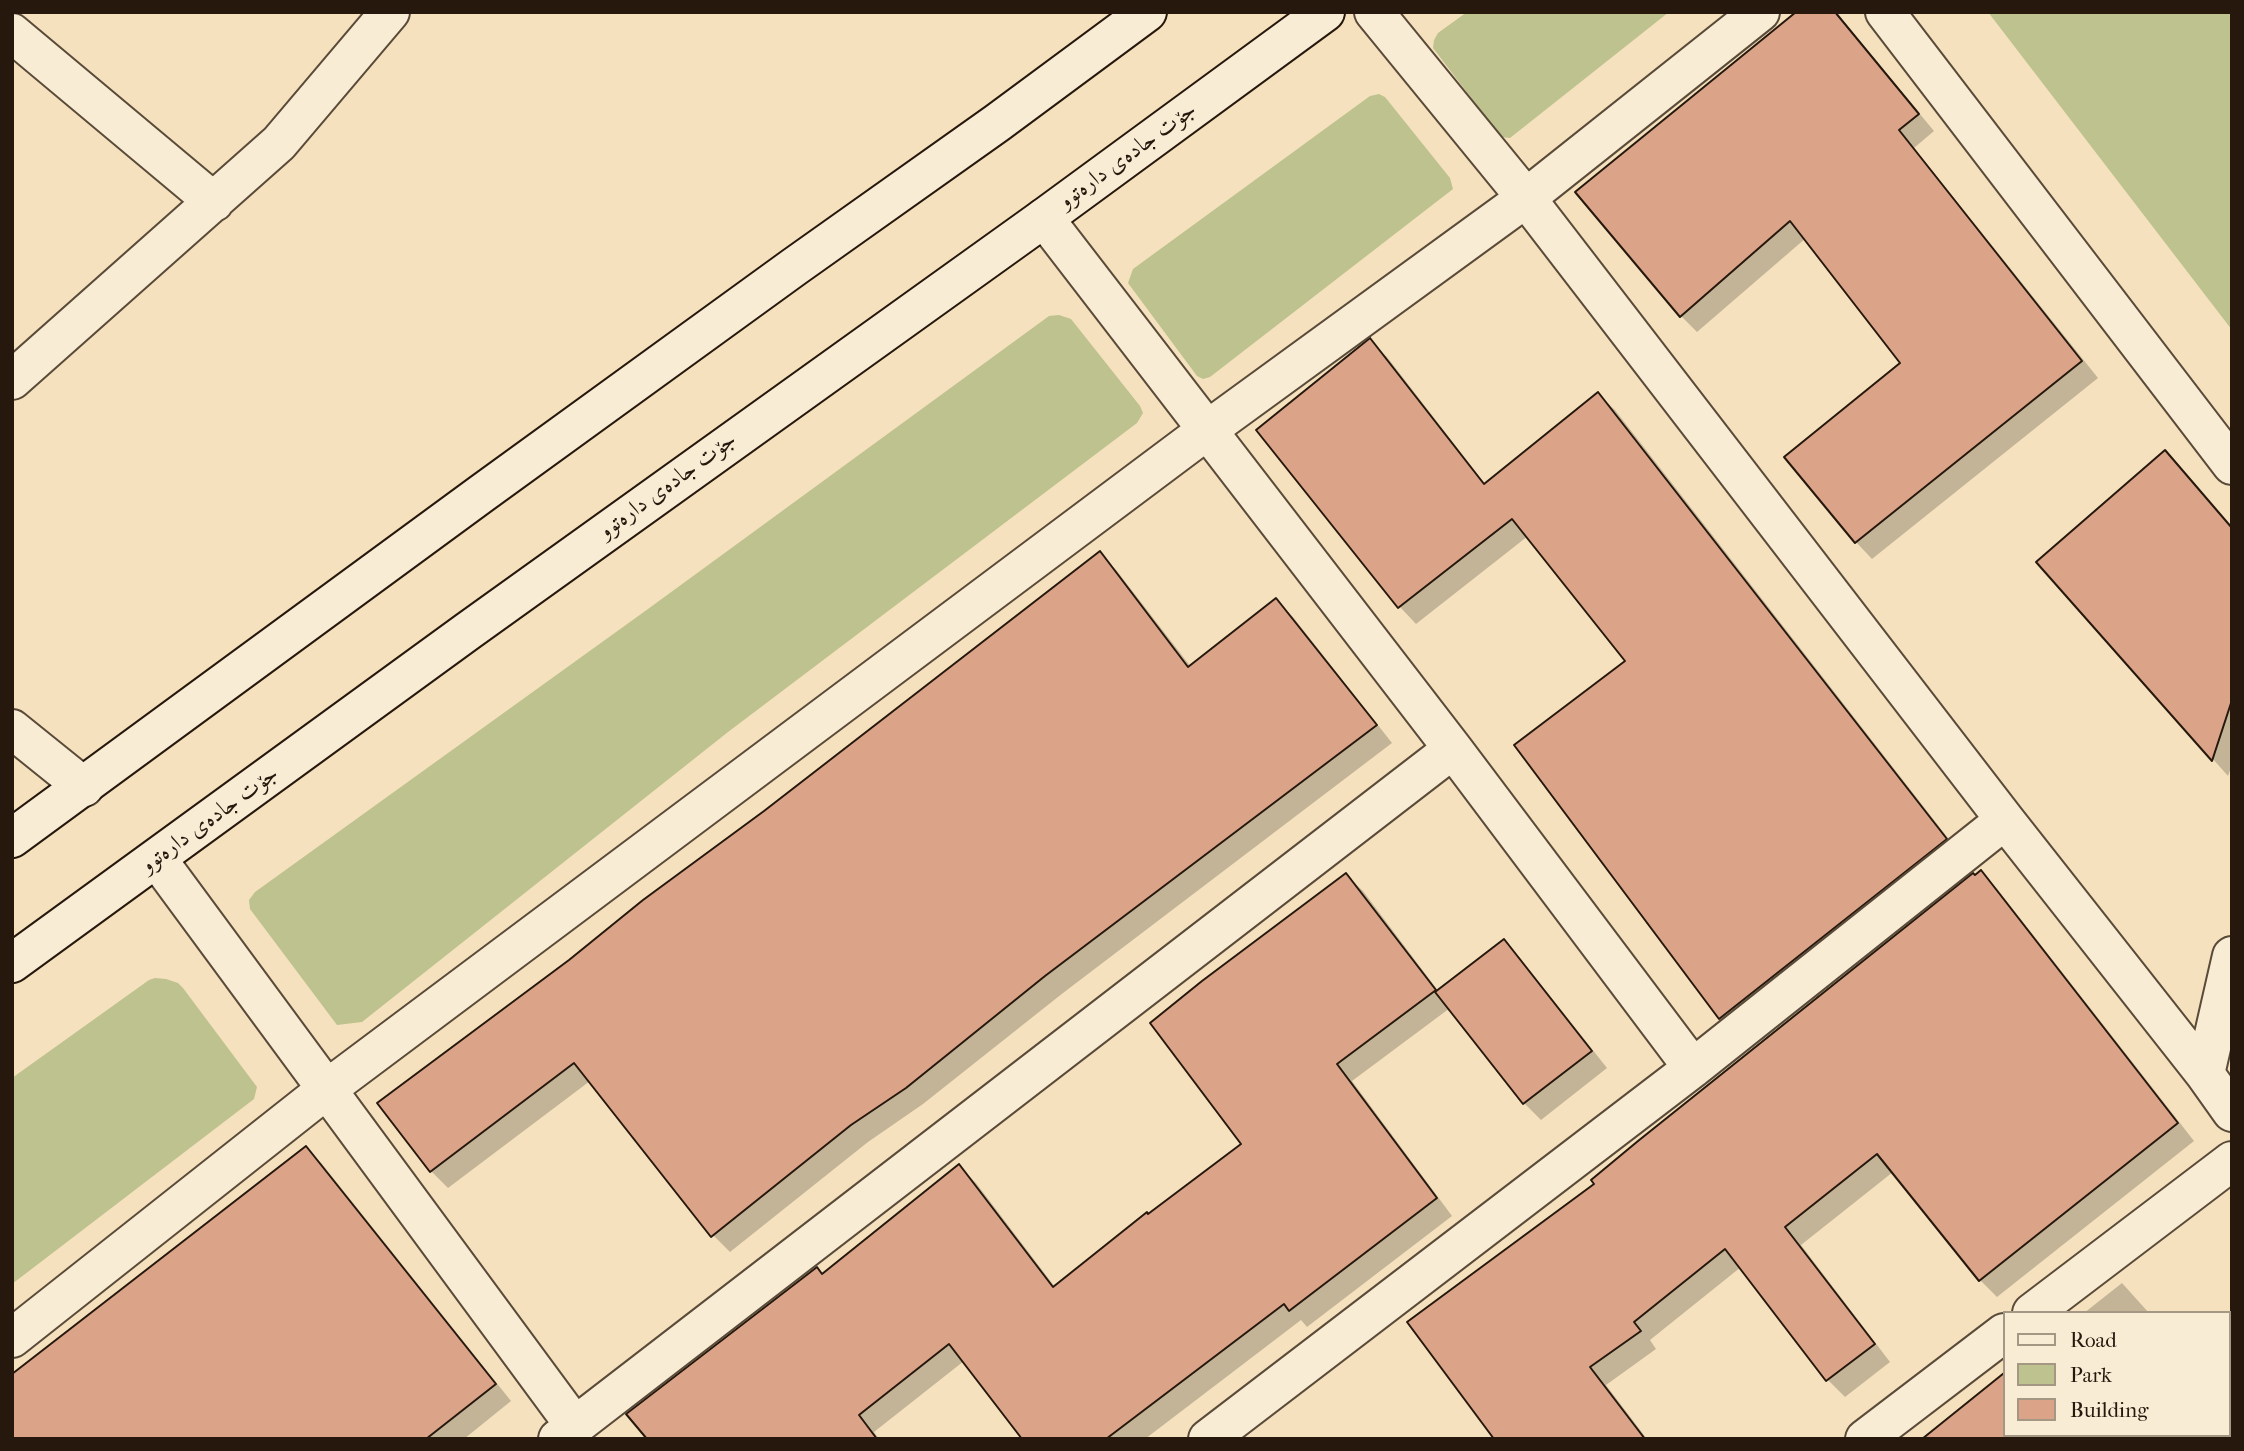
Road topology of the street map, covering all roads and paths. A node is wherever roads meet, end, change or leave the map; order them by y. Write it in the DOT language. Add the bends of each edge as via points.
graph roads {
  1 [pos="390,12"];
  2 [pos="1147,12"];
  3 [pos="1325,12"];
  4 [pos="1374,12"];
  5 [pos="1760,12"];
  6 [pos="1885,12"];
  7 [pos="12,33"];
  8 [pos="1526,198"];
  9 [pos="214,202"];
  10 [pos="1044,218"];
  11 [pos="12,380"];
  12 [pos="1206,431"];
  13 [pos="2232,465"];
  14 [pos="12,729"];
  15 [pos="1453,749"];
  16 [pos="84,787"];
  17 [pos="2005,820"];
  18 [pos="12,838"];
  19 [pos="158,859"];
  20 [pos="2232,956"];
  21 [pos="12,963"];
  22 [pos="1693,1068"];
  23 [pos="2205,1074"];
  24 [pos="327,1089"];
  25 [pos="2232,1112"];
  26 [pos="2232,1161"];
  27 [pos="2035,1311"];
  28 [pos="2002,1335"];
  29 [pos="12,1338"];
  30 [pos="566,1432"];
  31 [pos="1208,1439"];
  32 [pos="1865,1439"];
  1 -- 9 [label="street" via="279,143"];
  2 -- 16 [label="street"];
  3 -- 10 [label="street, جۆت جادەی دارەتوو"];
  4 -- 8 [label="street"];
  5 -- 8 [label="street"];
  6 -- 13 [label="street"];
  7 -- 9 [label="street"];
  8 -- 12 [label="street"];
  8 -- 17 [label="street"];
  9 -- 11 [label="street"];
  10 -- 12 [label="street"];
  10 -- 19 [label="street, جۆت جادەی دارەتوو"];
  12 -- 15 [label="street"];
  12 -- 24 [label="street"];
  14 -- 16 [label="street"];
  15 -- 22 [label="street"];
  15 -- 30 [label="street"];
  16 -- 18 [label="street"];
  17 -- 22 [label="street"];
  17 -- 23 [label="street"];
  19 -- 21 [label="street, جۆت جادەی دارەتوو"];
  19 -- 24 [label="street"];
  20 -- 23 [label="street"];
  22 -- 31 [label="street"];
  23 -- 25 [label="street"];
  24 -- 29 [label="street"];
  24 -- 30 [label="street"];
  26 -- 27 [label="street"];
  28 -- 32 [label="street"];
}
